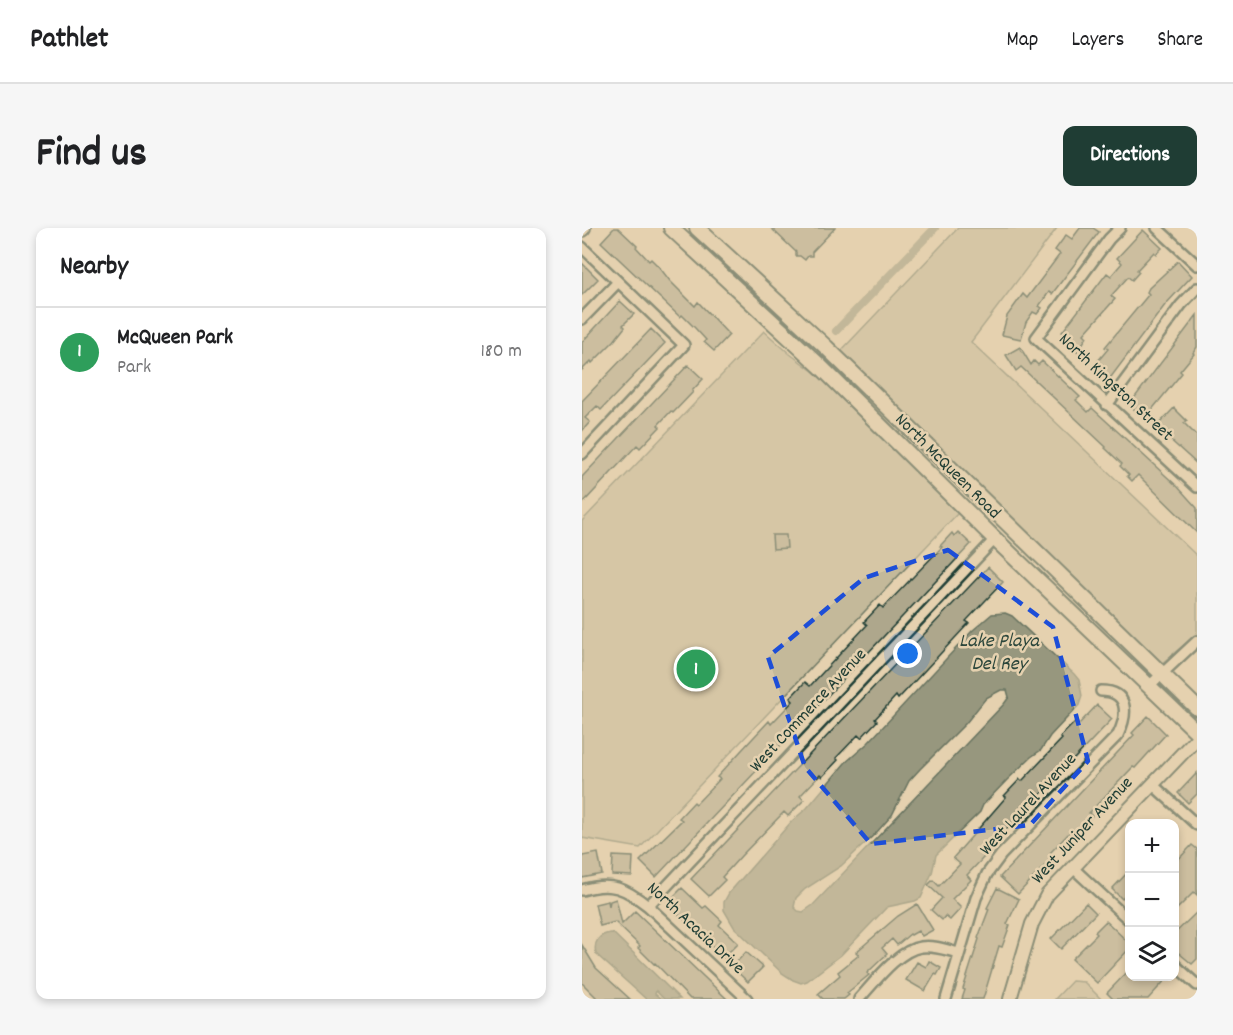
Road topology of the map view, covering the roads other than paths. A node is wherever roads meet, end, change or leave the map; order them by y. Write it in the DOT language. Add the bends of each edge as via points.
graph roads {
  1 [pos="671,228"];
  2 [pos="697,228"];
  3 [pos="1120,228"];
  4 [pos="1156,228"];
  5 [pos="582,247"];
  6 [pos="1197,265"];
  7 [pos="618,282"];
  8 [pos="1197,288"];
  9 [pos="582,319"];
  10 [pos="826,347"];
  11 [pos="813,360"];
  12 [pos="1107,405"];
  13 [pos="582,454"];
  14 [pos="954,474"];
  15 [pos="1197,487"];
  16 [pos="942,488"];
  17 [pos="995,539"];
  18 [pos="1197,641"];
  19 [pos="1161,674"];
  20 [pos="1149,686"];
  21 [pos="1101,691"];
  22 [pos="1197,708"];
  23 [pos="1197,732"];
  24 [pos="1197,738"];
  25 [pos="1152,784"];
  26 [pos="1197,825"];
  27 [pos="1072,867"];
  28 [pos="582,890"];
  29 [pos="648,906"];
  30 [pos="1125,916"];
  31 [pos="959,953"];
  32 [pos="1179,969"];
  33 [pos="1197,985"];
  34 [pos="747,999"];
  35 [pos="859,999"];
  36 [pos="946,999"];
  37 [pos="1010,999"];
  1 -- 11 [label="main road, North McQueen Road"];
  2 -- 10 [label="main road, North McQueen Road"];
  3 -- 12 [label="street, North Kingston Street" via="1036,338"];
  4 -- 6 [label="street"];
  5 -- 7 [label="street"];
  7 -- 9 [label="street"];
  7 -- 13 [label="street" via="684,345"];
  8 -- 12 [label="street"];
  10 -- 11 [label="main road"];
  10 -- 14 [label="main road, North McQueen Road"];
  11 -- 16 [label="main road, North McQueen Road"];
  12 -- 15 [label="street, North Kingston Street"];
  14 -- 16 [label="main road"];
  14 -- 19 [label="main road, North McQueen Road"];
  16 -- 17 [label="main road, North McQueen Road"];
  17 -- 20 [label="main road, North McQueen Road"];
  17 -- 29 [label="street, West Commerce Avenue"];
  18 -- 19 [label="street"];
  19 -- 20 [label="street"];
  19 -- 22 [label="main road, North McQueen Road"];
  20 -- 23 [label="main road, North McQueen Road"];
  21 -- 31 [label="street, West Laurel Avenue" via="1113,691 1125,707 1118,735 987,874"];
  24 -- 25 [label="street, West Juniper Avenue"];
  25 -- 26 [label="street"];
  25 -- 27 [label="street, West Juniper Avenue"];
  27 -- 30 [label="street"];
  27 -- 37 [label="street, West Juniper Avenue" via="1038,909"];
  28 -- 29 [label="street, North Acacia Drive" via="615,886 631,892"];
  29 -- 34 [label="street, North Acacia Drive"];
  31 -- 35 [label="street" via="919,947 906,953"];
  31 -- 36 [label="street, West Laurel Avenue"];
  32 -- 33 [label="street"];
}
